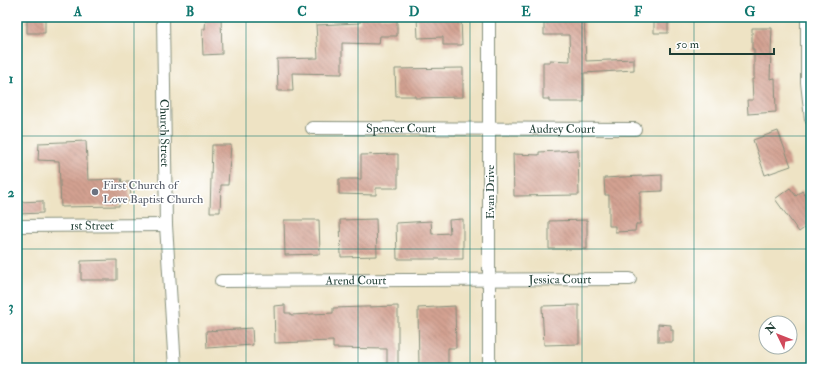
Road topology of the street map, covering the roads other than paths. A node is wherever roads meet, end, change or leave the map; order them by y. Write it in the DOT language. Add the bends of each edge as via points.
graph roads {
  1 [pos="163,17"];
  2 [pos="489,17"];
  3 [pos="807,17"];
  4 [pos="811,120"];
  5 [pos="312,128"];
  6 [pos="490,128"];
  7 [pos="635,129"];
  8 [pos="166,225"];
  9 [pos="17,226"];
  10 [pos="630,278"];
  11 [pos="490,280"];
  12 [pos="221,282"];
  13 [pos="175,368"];
  14 [pos="489,368"];
  1 -- 8 [label="street, Church Street"];
  2 -- 6 [label="street, Evan Drive"];
  3 -- 4 [label="street" via="807,82"];
  5 -- 6 [label="street, Spencer Court"];
  6 -- 7 [label="street, Audrey Court"];
  6 -- 11 [label="street, Evan Drive"];
  8 -- 9 [label="street, 1st Street"];
  8 -- 13 [label="street, Church Street"];
  10 -- 11 [label="street, Jessica Court"];
  11 -- 12 [label="street, Arend Court"];
  11 -- 14 [label="street, Evan Drive"];
}
